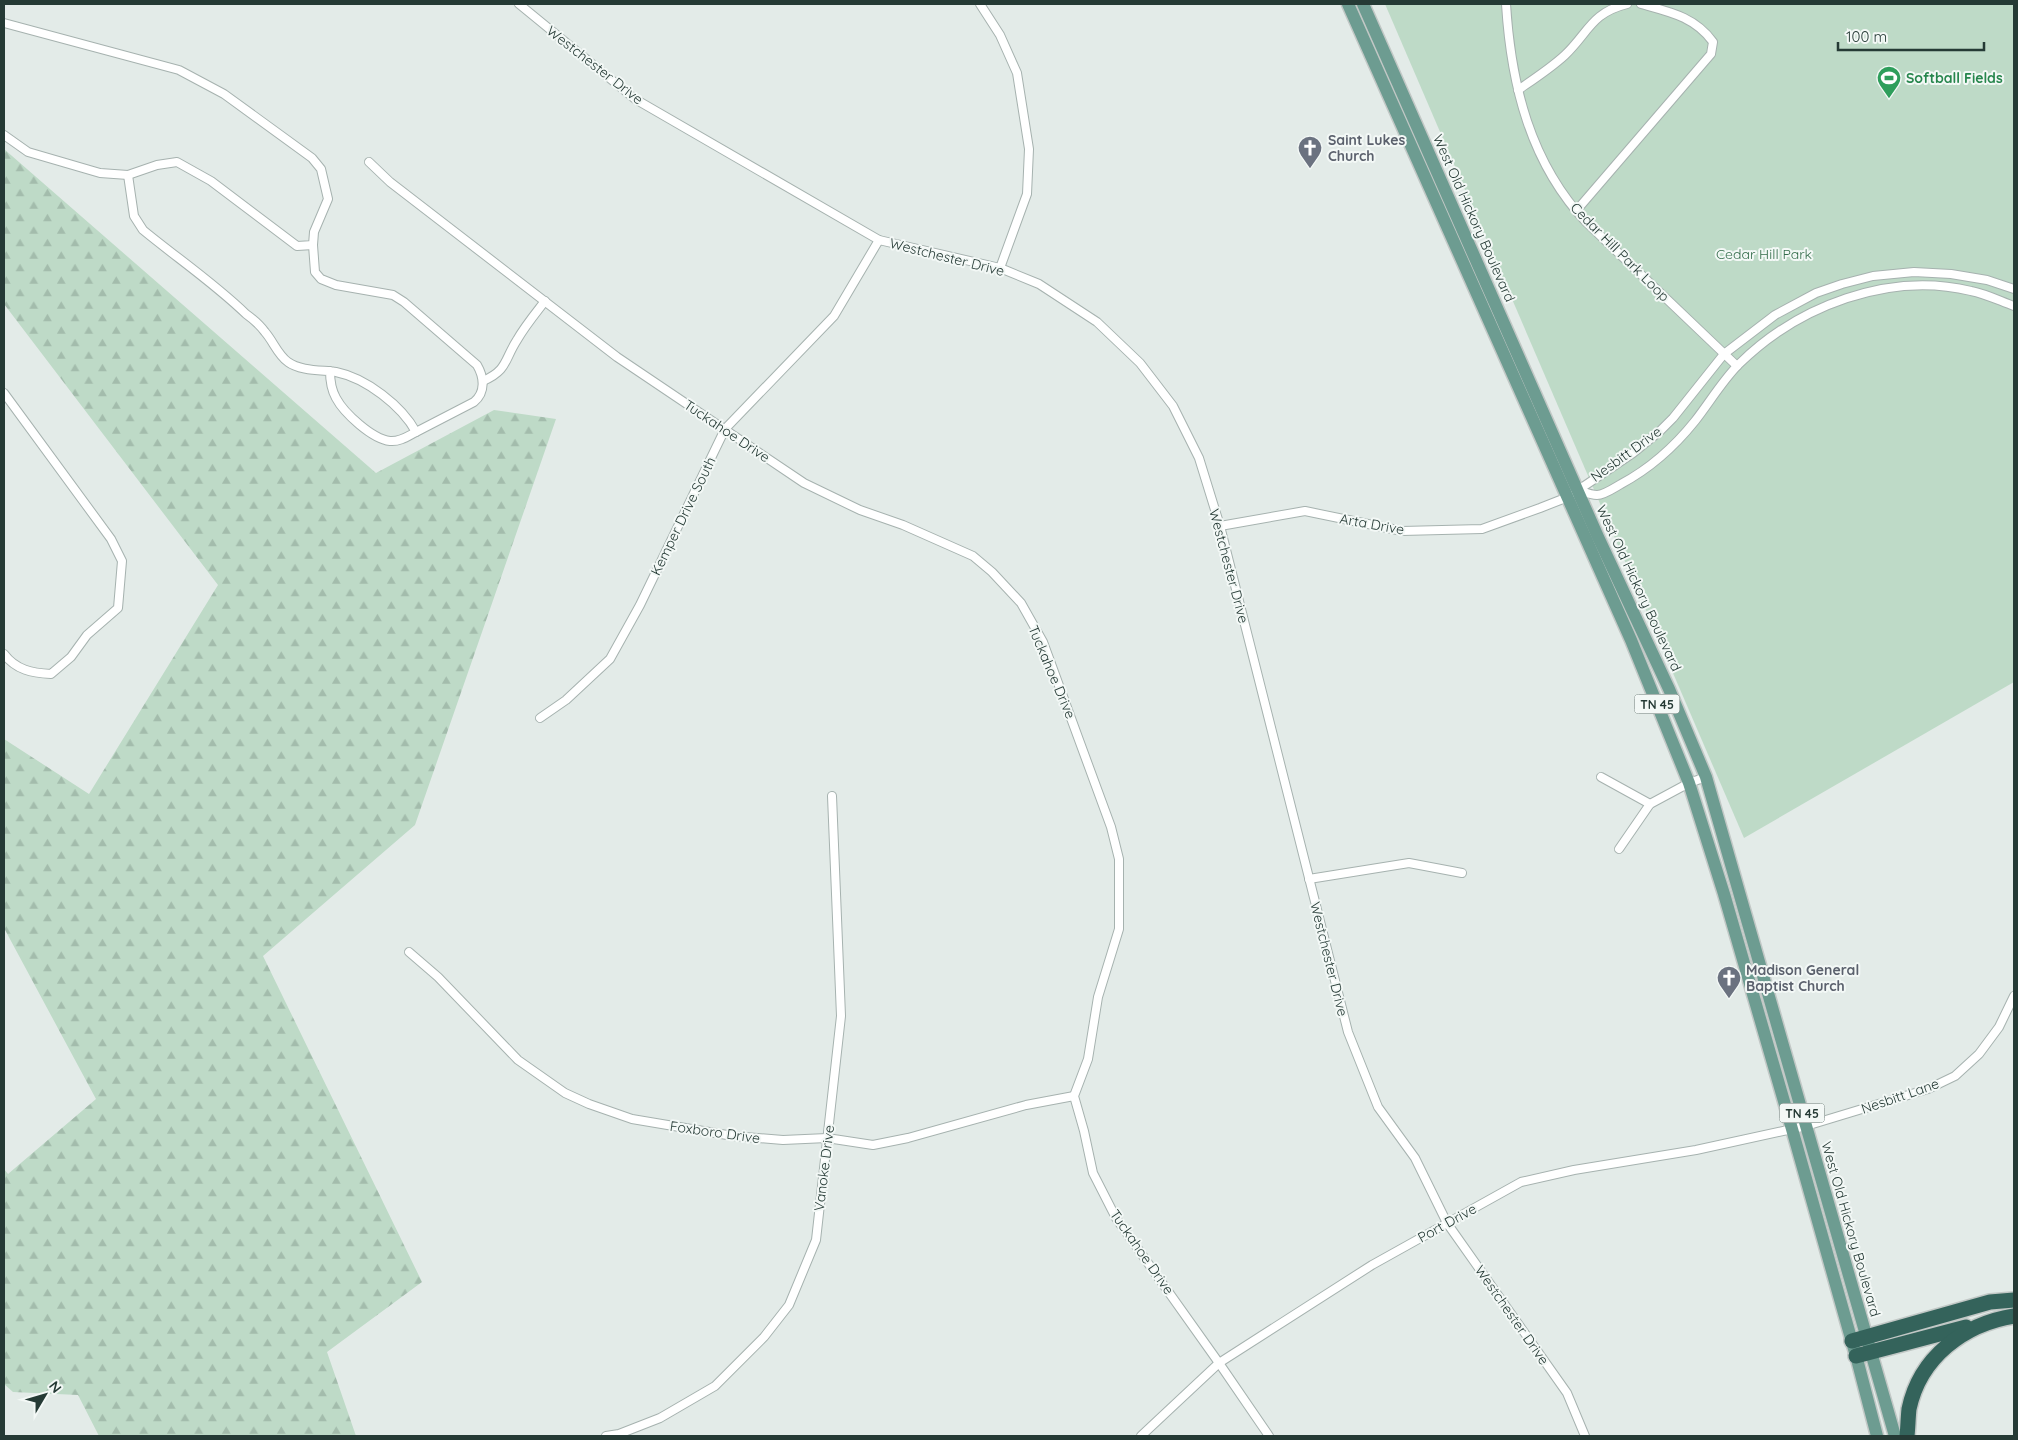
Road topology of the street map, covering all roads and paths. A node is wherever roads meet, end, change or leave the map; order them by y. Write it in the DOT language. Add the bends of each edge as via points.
graph roads {
  1 [pos="519,4"];
  2 [pos="980,4"];
  3 [pos="1348,4"];
  4 [pos="1363,4"];
  5 [pos="1506,4"];
  6 [pos="1627,4"];
  7 [pos="1641,4"];
  8 [pos="4,23"];
  9 [pos="1518,90"];
  10 [pos="4,136"];
  11 [pos="369,162"];
  12 [pos="128,175"];
  13 [pos="1576,211"];
  14 [pos="879,240"];
  15 [pos="313,245"];
  16 [pos="1000,268"];
  17 [pos="2014,289"];
  18 [pos="545,301"];
  19 [pos="2014,306"];
  20 [pos="1724,354"];
  21 [pos="1737,366"];
  22 [pos="330,371"];
  23 [pos="483,380"];
  24 [pos="4,393"];
  25 [pos="725,429"];
  26 [pos="416,432"];
  27 [pos="1573,494"];
  28 [pos="1220,526"];
  29 [pos="4,654"];
  30 [pos="540,718"];
  31 [pos="1601,777"];
  32 [pos="1706,777"];
  33 [pos="1689,783"];
  34 [pos="832,796"];
  35 [pos="1650,804"];
  36 [pos="1619,849"];
  37 [pos="1462,873"];
  38 [pos="1309,879"];
  39 [pos="409,952"];
  40 [pos="2014,996"];
  41 [pos="1074,1096"];
  42 [pos="1806,1126"];
  43 [pos="1792,1129"];
  44 [pos="827,1138"];
  45 [pos="1447,1223"];
  46 [pos="2014,1300"];
  47 [pos="2014,1316"];
  48 [pos="1997,1319"];
  49 [pos="1859,1339"];
  50 [pos="1864,1355"];
  51 [pos="1219,1363"];
  52 [pos="606,1436"];
  53 [pos="1140,1436"];
  54 [pos="1268,1436"];
  55 [pos="1586,1436"];
  56 [pos="1877,1436"];
  57 [pos="1895,1436"];
  58 [pos="1907,1436"];
  1 -- 14 [label="street, Westchester Drive" via="635,99"];
  2 -- 16 [label="street" via="1000,35 1017,73 1030,149 1027,194"];
  3 -- 27 [label="main road, West Old Hickory Boulevard / TN 45"];
  4 -- 27 [label="main road, West Old Hickory Boulevard / TN 45"];
  5 -- 9 [label="street, Cedar Hill Park Loop"];
  6 -- 9 [label="street" via="1596,18 1564,56"];
  7 -- 13 [label="street" via="1695,23 1713,42 1711,54"];
  8 -- 15 [label="street" via="180,70 224,94 288,139 321,169 328,199 314,232"];
  9 -- 13 [label="street, Cedar Hill Park Loop" via="1538,151"];
  10 -- 12 [label="street" via="28,152 100,173"];
  11 -- 18 [label="street, Tuckahoe Drive" via="390,182"];
  12 -- 15 [label="street" via="157,164 177,162 211,181 297,246"];
  12 -- 22 [label="street" via="134,216 143,230 240,308 264,330 289,362"];
  13 -- 20 [label="street, Cedar Hill Park Loop"];
  14 -- 16 [label="street, Westchester Drive"];
  14 -- 25 [label="street, Kemper Drive South" via="834,316"];
  15 -- 23 [label="street" via="315,272 321,279 336,285 393,295 477,365"];
  16 -- 28 [label="street, Westchester Drive" via="1039,284 1075,307 1097,322 1140,363 1173,406 1199,458"];
  17 -- 20 [label="street, Nesbitt Drive" via="1987,280 1951,274 1914,272 1873,276 1842,284 1796,303 1756,328"];
  18 -- 23 [label="street" via="516,341 505,366"];
  18 -- 25 [label="street, Tuckahoe Drive" via="616,357"];
  19 -- 21 [label="street, Nesbitt Drive" via="1950,287 1912,286 1876,291 1850,297 1808,314 1779,332"];
  20 -- 21 [label="street, Cedar Hill Park Loop"];
  20 -- 27 [label="street, Nesbitt Drive" via="1660,431"];
  21 -- 27 [label="street, Nesbitt Drive" via="1686,432 1654,462 1598,495"];
  22 -- 26 [label="street" via="354,377 372,388 410,422"];
  22 -- 26 [label="street" via="335,397 363,427 384,440 393,441"];
  23 -- 26 [label="street" via="480,397 474,402"];
  24 -- 29 [label="street" via="111,539 122,561 118,608 51,674 25,671"];
  25 -- 30 [label="street, Kemper Drive South" via="610,659 566,700"];
  25 -- 41 [label="street, Tuckahoe Drive" via="804,484 973,556 1021,603 1043,642 1111,827 1119,859 1119,929 1098,997 1088,1059"];
  27 -- 28 [label="street, Arta Drive" via="1482,529 1402,531 1305,512"];
  27 -- 32 [label="main road, West Old Hickory Boulevard / TN 45" via="1598,537"];
  27 -- 33 [label="main road, West Old Hickory Boulevard / TN 45"];
  28 -- 38 [label="street, Westchester Drive"];
  31 -- 35 [label="street"];
  32 -- 33 [label="street"];
  32 -- 42 [label="main road, West Old Hickory Boulevard / TN 45"];
  33 -- 35 [label="street"];
  33 -- 43 [label="main road, West Old Hickory Boulevard / TN 45"];
  34 -- 44 [label="street, Vanoke Drive" via="841,1016"];
  35 -- 36 [label="street"];
  37 -- 38 [label="street" via="1409,862"];
  38 -- 45 [label="street, Westchester Drive" via="1357,1059 1378,1107 1416,1158"];
  39 -- 44 [label="street, Foxboro Drive" via="438,977 518,1060 589,1104 632,1119 717,1134 783,1140"];
  40 -- 42 [label="street, Nesbitt Lane" via="1994,1035 1955,1076 1928,1089"];
  41 -- 44 [label="street, Foxboro Drive" via="1026,1105 873,1145"];
  41 -- 51 [label="street, Tuckahoe Drive" via="1093,1173 1116,1218"];
  42 -- 43 [label="street, Port Drive"];
  42 -- 49 [label="main road, West Old Hickory Boulevard / TN 45"];
  43 -- 45 [label="street, Port Drive" via="1520,1182"];
  43 -- 49 [label="main road, West Old Hickory Boulevard / TN 45"];
  44 -- 52 [label="street, Vanoke Drive" via="816,1240 788,1305 764,1337 715,1386 660,1418"];
  45 -- 51 [label="street, Port Drive" via="1372,1265"];
  45 -- 55 [label="street, Westchester Drive" via="1567,1393"];
  46 -- 49 [label="highway" via="1980,1304"];
  47 -- 48 [label="highway"];
  48 -- 50 [label="highway"];
  48 -- 58 [label="highway" via="1958,1336 1932,1360 1914,1393"];
  49 -- 50 [label="main road, West Old Hickory Boulevard / TN 45"];
  50 -- 56 [label="main road, West Old Hickory Boulevard / TN 45"];
  50 -- 57 [label="main road, West Old Hickory Boulevard / TN 45"];
  51 -- 53 [label="street, Port Drive"];
  51 -- 54 [label="street, Tuckahoe Drive"];
}
